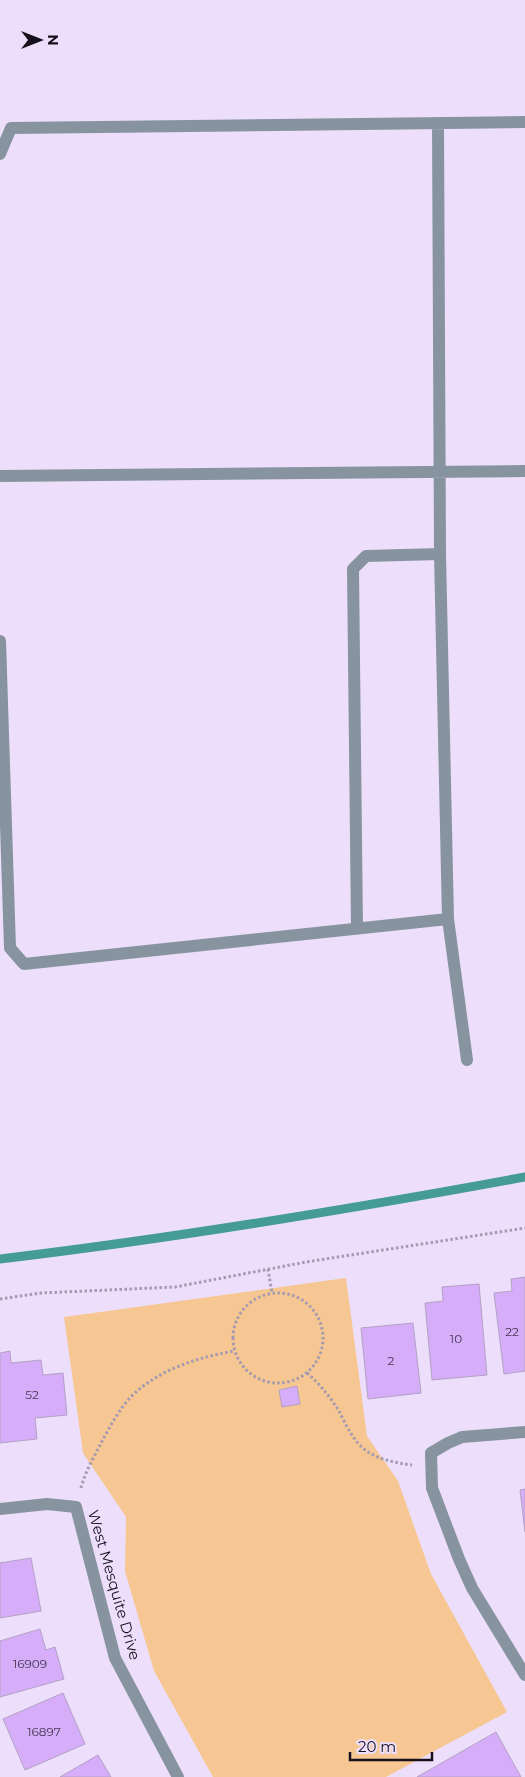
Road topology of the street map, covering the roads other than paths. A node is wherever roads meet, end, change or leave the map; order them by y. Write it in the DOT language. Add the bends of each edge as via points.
graph roads {
  1 [pos="525,122"];
  2 [pos="438,123"];
  3 [pos="0,154"];
  4 [pos="525,471"];
  5 [pos="439,472"];
  6 [pos="0,476"];
  7 [pos="440,554"];
  8 [pos="0,641"];
  9 [pos="448,919"];
  10 [pos="357,928"];
  11 [pos="467,1060"];
  12 [pos="525,1432"];
  13 [pos="0,1509"];
  14 [pos="525,1676"];
  15 [pos="178,1777"];
  1 -- 2 [label="street"];
  2 -- 3 [label="street" via="11,128"];
  2 -- 5 [label="street"];
  4 -- 5 [label="street"];
  5 -- 6 [label="street"];
  5 -- 7 [label="street"];
  7 -- 9 [label="street"];
  7 -- 10 [label="street" via="366,556 353,569"];
  8 -- 10 [label="street" via="10,948 24,964"];
  9 -- 10 [label="street"];
  9 -- 11 [label="street"];
  12 -- 14 [label="street" via="462,1437 431,1453 432,1488 459,1559 472,1588"];
  13 -- 15 [label="street, West Mesquite Drive" via="46,1504 76,1507 115,1658"];
}
